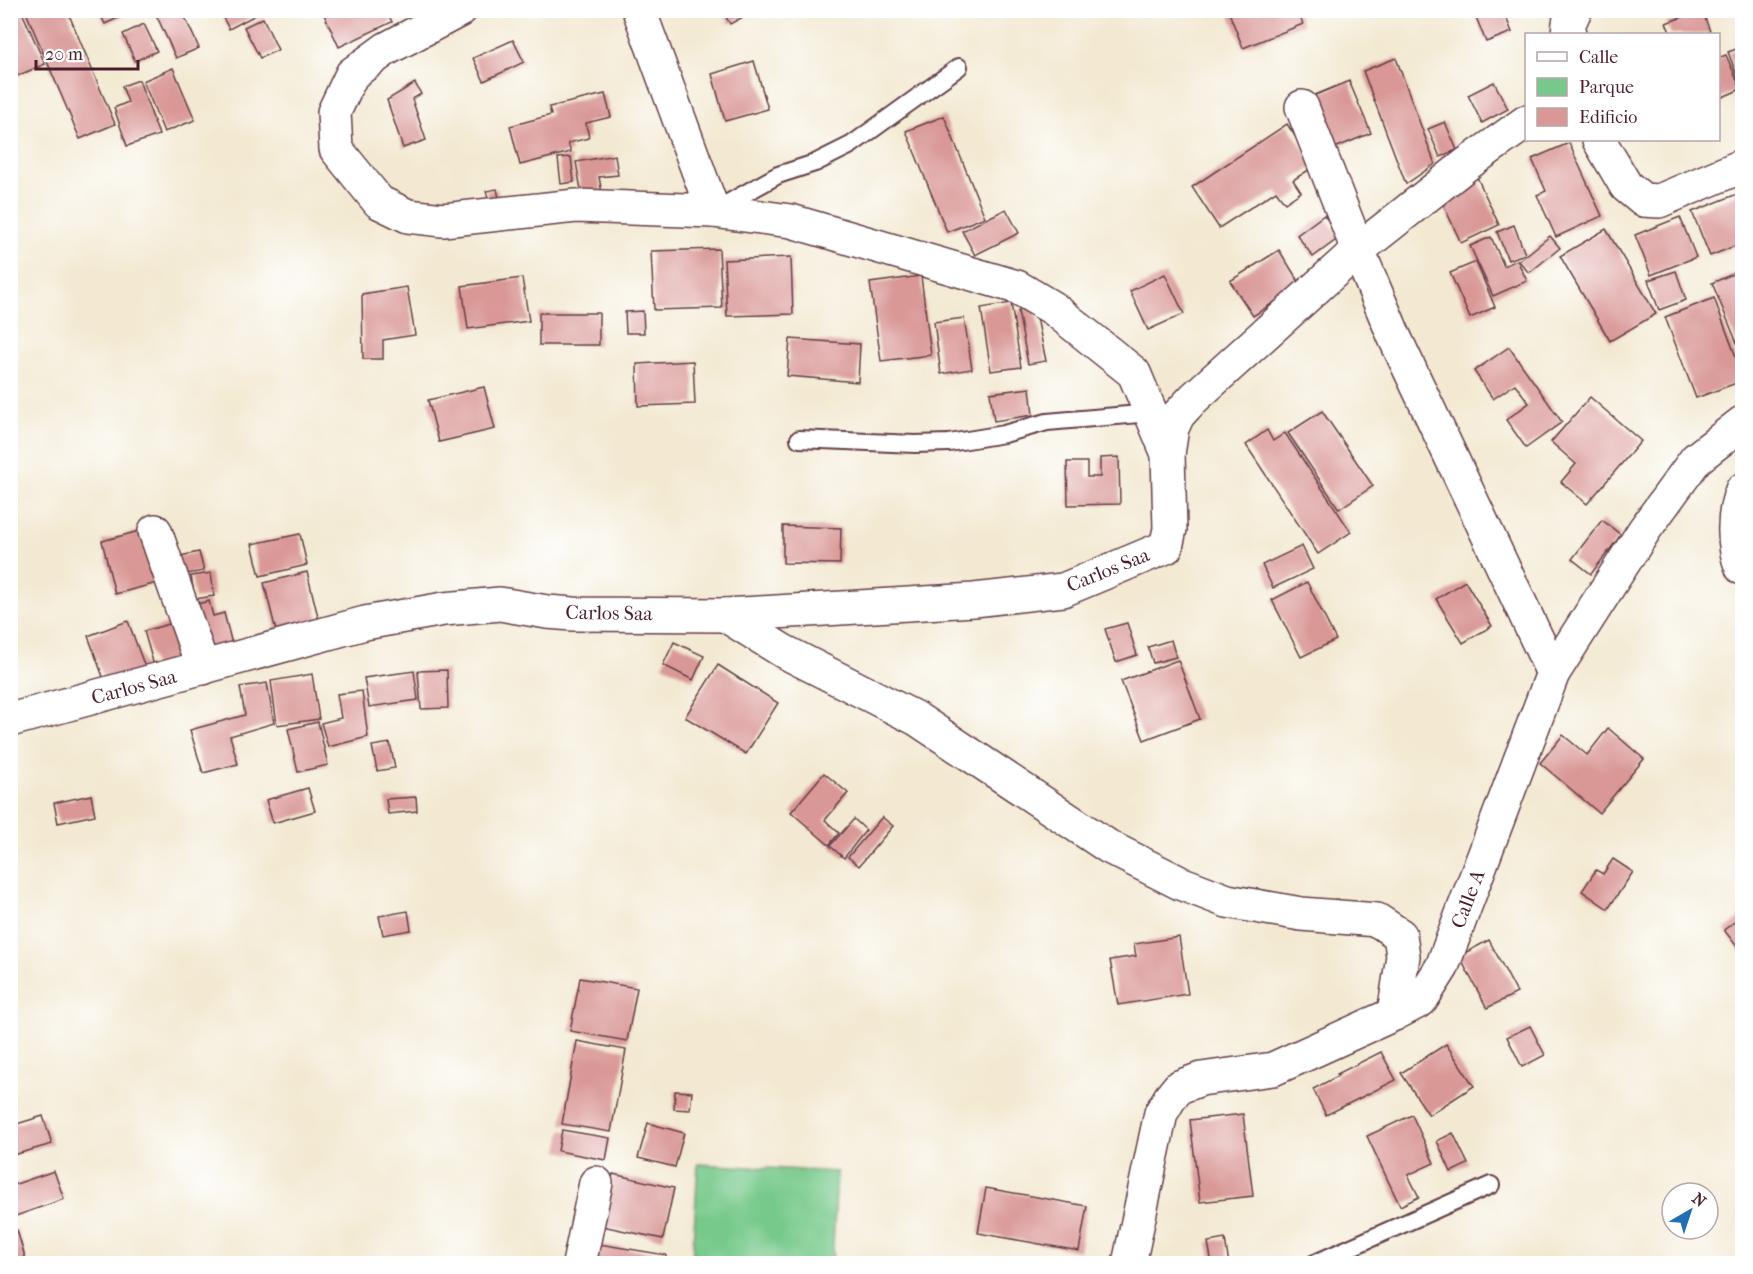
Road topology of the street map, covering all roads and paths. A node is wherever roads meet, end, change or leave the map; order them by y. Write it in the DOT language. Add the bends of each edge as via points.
graph roads {
  1 [pos="460,10"];
  2 [pos="639,10"];
  3 [pos="1575,10"];
  4 [pos="1568,33"];
  5 [pos="959,67"];
  6 [pos="1302,108"];
  7 [pos="1525,123"];
  8 [pos="1600,141"];
  9 [pos="1743,166"];
  10 [pos="713,211"];
  11 [pos="1358,250"];
  12 [pos="1151,413"];
  13 [pos="1743,423"];
  14 [pos="799,439"];
  15 [pos="1168,454"];
  16 [pos="1743,490"];
  17 [pos="155,531"];
  18 [pos="1743,568"];
  19 [pos="725,615"];
  20 [pos="203,668"];
  21 [pos="1553,673"];
  22 [pos="10,720"];
  23 [pos="1394,1014"];
  24 [pos="596,1183"];
  25 [pos="1491,1185"];
  26 [pos="579,1263"];
  27 [pos="1129,1263"];
  28 [pos="1313,1263"];
  1 -- 10 [label="street" via="386,49 352,74 334,112 336,149 379,202 408,216 443,220 576,206"];
  2 -- 10 [label="street"];
  3 -- 4 [label="street"];
  5 -- 10 [label="lane" via="851,145 778,175"];
  6 -- 11 [label="street"];
  7 -- 11 [label="street"];
  8 -- 9 [label="street" via="1626,186 1643,200 1659,201"];
  10 -- 12 [label="street" via="791,221 1017,287 1054,309 1134,373"];
  11 -- 15 [label="street" via="1178,415"];
  11 -- 21 [label="street" via="1394,336"];
  12 -- 14 [label="lane" via="1047,422 949,443"];
  12 -- 15 [label="street"];
  13 -- 21 [label="street, Calle A" via="1696,459 1645,529"];
  15 -- 19 [label="street, Carlos Saa" via="1170,529 1166,547 1063,590 974,600"];
  16 -- 18 [label="street" via="1735,541"];
  17 -- 20 [label="street"];
  19 -- 20 [label="street, Carlos Saa" via="573,614 481,605 365,623"];
  19 -- 23 [label="street" via="783,651 917,719 1109,847 1180,882 1227,902 1301,915 1377,920 1400,935 1403,956"];
  20 -- 22 [label="street, Carlos Saa"];
  21 -- 23 [label="street, Calle A" via="1442,967 1421,1000"];
  23 -- 27 [label="street, Calle A" via="1273,1069 1201,1079 1179,1087 1161,1113"];
  24 -- 26 [label="street"];
  25 -- 28 [label="lane"];
}
